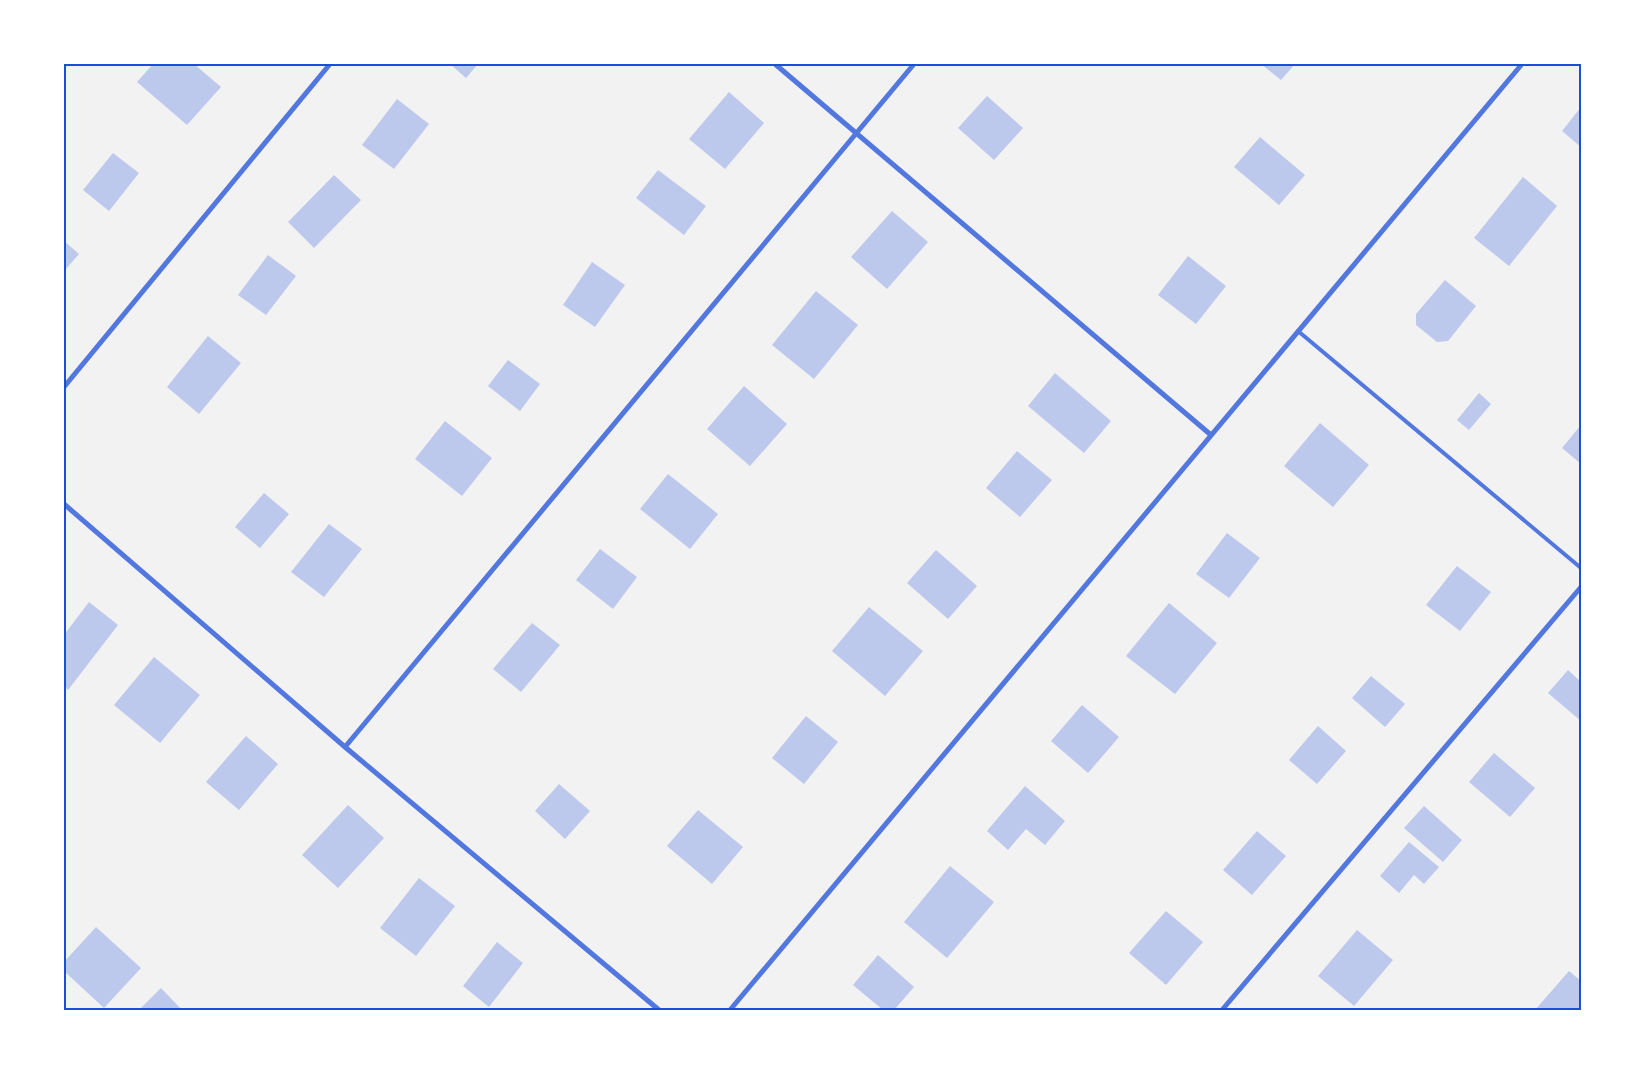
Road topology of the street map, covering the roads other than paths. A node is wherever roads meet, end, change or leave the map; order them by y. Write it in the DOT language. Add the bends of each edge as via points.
graph roads {
  1 [pos="330,64"];
  2 [pos="775,64"];
  3 [pos="914,64"];
  4 [pos="1522,64"];
  5 [pos="856,133"];
  6 [pos="1298,331"];
  7 [pos="64,387"];
  8 [pos="1211,435"];
  9 [pos="64,504"];
  10 [pos="1581,568"];
  11 [pos="1581,588"];
  12 [pos="344,747"];
  13 [pos="659,1010"];
  14 [pos="730,1010"];
  15 [pos="1222,1010"];
  1 -- 7 [label="street"];
  2 -- 5 [label="street"];
  3 -- 5 [label="street"];
  4 -- 6 [label="street"];
  5 -- 8 [label="street"];
  5 -- 12 [label="street"];
  6 -- 8 [label="street"];
  6 -- 10 [label="lane"];
  8 -- 14 [label="street"];
  9 -- 12 [label="street"];
  11 -- 15 [label="street"];
  12 -- 13 [label="street"];
}
